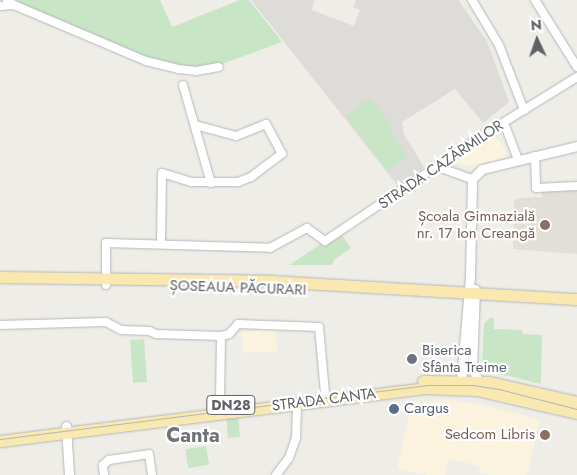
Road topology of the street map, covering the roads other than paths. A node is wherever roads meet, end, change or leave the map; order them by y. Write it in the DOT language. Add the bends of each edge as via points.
graph roads {
  1 [pos="472,0"];
  2 [pos="535,0"];
  3 [pos="11,3"];
  4 [pos="0,6"];
  5 [pos="219,67"];
  6 [pos="577,67"];
  7 [pos="577,77"];
  8 [pos="183,85"];
  9 [pos="524,110"];
  10 [pos="504,123"];
  11 [pos="195,124"];
  12 [pos="577,146"];
  13 [pos="536,156"];
  14 [pos="518,160"];
  15 [pos="440,164"];
  16 [pos="472,179"];
  17 [pos="210,183"];
  18 [pos="577,186"];
  19 [pos="161,244"];
  20 [pos="0,278"];
  21 [pos="106,282"];
  22 [pos="0,284"];
  23 [pos="472,295"];
  24 [pos="577,299"];
  25 [pos="577,305"];
  26 [pos="0,325"];
  27 [pos="221,336"];
  28 [pos="478,381"];
  29 [pos="465,385"];
  30 [pos="326,393"];
  31 [pos="577,402"];
  32 [pos="297,404"];
  33 [pos="222,410"];
  34 [pos="577,413"];
  35 [pos="66,429"];
  36 [pos="0,434"];
  37 [pos="0,441"];
  38 [pos="69,475"];
  39 [pos="104,475"];
  40 [pos="152,475"];
  41 [pos="276,475"];
  1 -- 9 [label="street" via="499,45"];
  2 -- 6 [label="street"];
  3 -- 4 [label="street"];
  3 -- 5 [label="street" via="146,60 187,70"];
  7 -- 9 [label="street, STRADA CAZĂRMILOR"];
  8 -- 11 [label="street"];
  9 -- 10 [label="street, STRADA CAZĂRMILOR"];
  10 -- 14 [label="street"];
  10 -- 15 [label="street, STRADA CAZĂRMILOR"];
  11 -- 17 [label="street"];
  11 -- 17 [label="street" via="236,136 266,124 282,154 251,177 238,182"];
  12 -- 13 [label="street"];
  13 -- 14 [label="street"];
  13 -- 18 [label="street" via="536,188"];
  14 -- 16 [label="street" via="482,169"];
  15 -- 16 [label="street" via="444,170"];
  15 -- 19 [label="street, STRADA CAZĂRMILOR" via="325,241 307,228 270,248"];
  16 -- 23 [label="street"];
  17 -- 19 [label="street" via="162,174"];
  19 -- 21 [label="street" via="106,243"];
  20 -- 21 [label="main road, ȘOSEAUA PĂCURARI"];
  21 -- 22 [label="main road, ȘOSEAUA PĂCURARI"];
  21 -- 23 [label="main road, ȘOSEAUA PĂCURARI"];
  23 -- 24 [label="main road"];
  23 -- 25 [label="main road"];
  23 -- 28 [label="street" via="472,366"];
  23 -- 29 [label="street"];
  26 -- 27 [label="street" via="106,322 121,330"];
  27 -- 30 [label="street" via="229,334 238,324 319,327"];
  27 -- 33 [label="street"];
  28 -- 29 [label="main road, DN28"];
  28 -- 31 [label="main road, DN28"];
  29 -- 30 [label="main road, STRADA CANTA / DN28" via="425,381"];
  29 -- 32 [label="main road, STRADA CANTA / DN28"];
  29 -- 34 [label="main road, DN28"];
  30 -- 33 [label="main road, STRADA CANTA / DN28"];
  32 -- 33 [label="main road, STRADA CANTA / DN28"];
  32 -- 41 [label="street" via="296,438 289,458"];
  33 -- 35 [label="main road, STRADA CANTA / DN28"];
  35 -- 36 [label="main road, STRADA CANTA / DN28"];
  35 -- 37 [label="main road, STRADA CANTA / DN28"];
  35 -- 38 [label="street"];
  39 -- 40 [label="street" via="103,465 109,460 149,454"];
}
